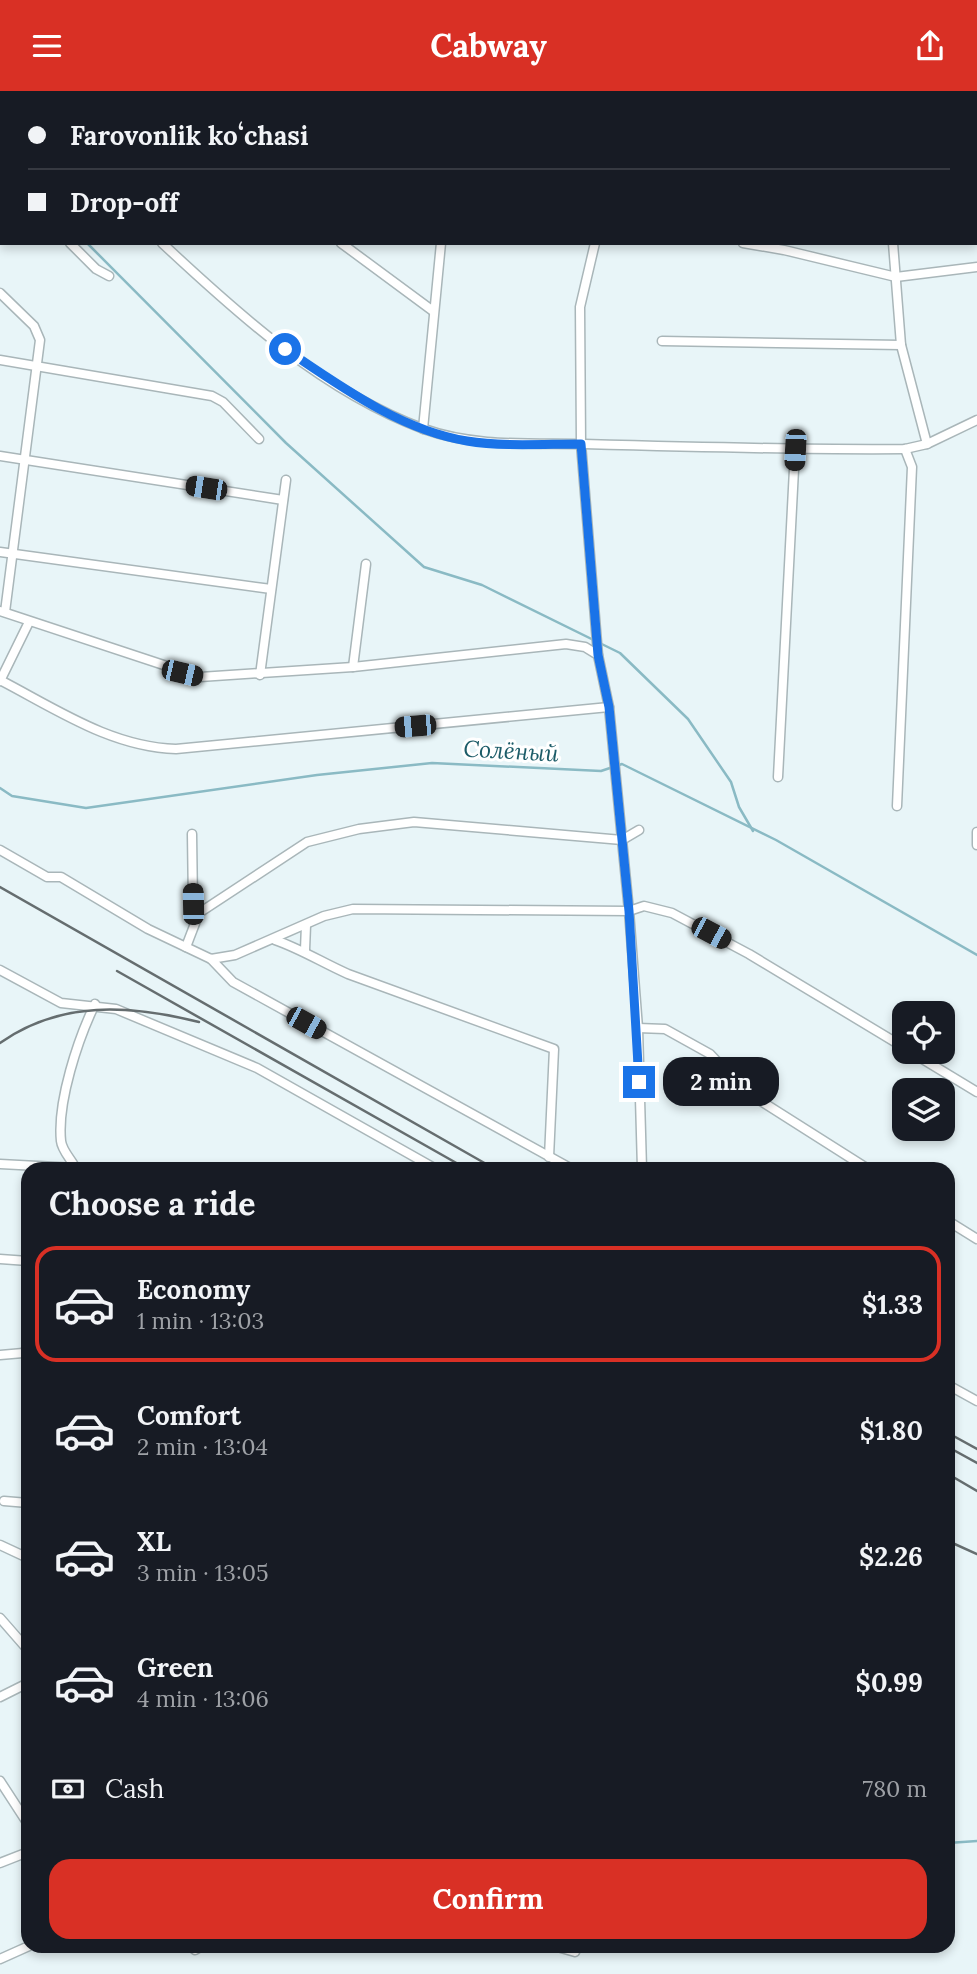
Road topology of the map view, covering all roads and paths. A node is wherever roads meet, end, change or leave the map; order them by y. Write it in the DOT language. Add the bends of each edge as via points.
graph roads {
  1 [pos="72,245"];
  2 [pos="164,245"];
  3 [pos="344,245"];
  4 [pos="441,245"];
  5 [pos="595,245"];
  6 [pos="755,245"];
  7 [pos="893,245"];
  8 [pos="977,267"];
  9 [pos="109,276"];
  10 [pos="896,277"];
  11 [pos="0,293"];
  12 [pos="433,311"];
  13 [pos="662,341"];
  14 [pos="901,345"];
  15 [pos="0,361"];
  16 [pos="37,366"];
  17 [pos="977,420"];
  18 [pos="424,429"];
  19 [pos="258,439"];
  20 [pos="581,444"];
  21 [pos="927,444"];
  22 [pos="905,449"];
  23 [pos="795,450"];
  24 [pos="0,456"];
  25 [pos="24,459"];
  26 [pos="286,480"];
  27 [pos="283,500"];
  28 [pos="0,552"];
  29 [pos="12,554"];
  30 [pos="366,563"];
  31 [pos="271,589"];
  32 [pos="2,612"];
  33 [pos="29,622"];
  34 [pos="598,651"];
  35 [pos="354,667"];
  36 [pos="260,675"];
  37 [pos="0,680"];
  38 [pos="609,707"];
  39 [pos="778,777"];
  40 [pos="897,806"];
  41 [pos="639,829"];
  42 [pos="977,832"];
  43 [pos="192,834"];
  44 [pos="622,840"];
  45 [pos="977,845"];
  46 [pos="0,850"];
  47 [pos="629,911"];
  48 [pos="198,913"];
  49 [pos="306,925"];
  50 [pos="275,940"];
  51 [pos="186,947"];
  52 [pos="305,950"];
  53 [pos="211,959"];
  54 [pos="0,970"];
  55 [pos="95,1004"];
  56 [pos="638,1028"];
  57 [pos="892,1040"];
  58 [pos="931,1064"];
  59 [pos="977,1092"];
  60 [pos="549,1157"];
  61 [pos="72,1162"];
  62 [pos="424,1162"];
  63 [pos="559,1162"];
  64 [pos="642,1162"];
  65 [pos="857,1162"];
  66 [pos="0,1164"];
  67 [pos="21,1165"];
  68 [pos="955,1225"];
  69 [pos="977,1239"];
  70 [pos="0,1259"];
  71 [pos="21,1260"];
  72 [pos="21,1353"];
  73 [pos="0,1355"];
  74 [pos="955,1389"];
  75 [pos="977,1401"];
  76 [pos="4,1501"];
  77 [pos="21,1502"];
  78 [pos="0,1545"];
  79 [pos="21,1555"];
  80 [pos="0,1618"];
  81 [pos="21,1642"];
  82 [pos="21,1686"];
  83 [pos="0,1697"];
  84 [pos="0,1781"];
  85 [pos="21,1813"];
  86 [pos="21,1855"];
  87 [pos="0,1863"];
  88 [pos="21,1950"];
  89 [pos="0,1959"];
  1 -- 9 [label="street"];
  2 -- 18 [label="street" via="264,334 351,394"];
  3 -- 12 [label="street"];
  4 -- 12 [label="street"];
  5 -- 20 [label="street" via="580,307"];
  6 -- 10 [label="street"];
  7 -- 10 [label="street"];
  8 -- 10 [label="street"];
  10 -- 14 [label="street"];
  11 -- 16 [label="street" via="39,333"];
  12 -- 18 [label="street"];
  13 -- 14 [label="street"];
  14 -- 21 [label="street"];
  15 -- 16 [label="street"];
  16 -- 19 [label="street" via="212,396"];
  16 -- 25 [label="street"];
  17 -- 21 [label="street"];
  18 -- 20 [label="street" via="468,442"];
  20 -- 23 [label="street"];
  20 -- 34 [label="street"];
  21 -- 22 [label="street"];
  22 -- 23 [label="street"];
  22 -- 40 [label="street" via="912,467"];
  23 -- 39 [label="street"];
  24 -- 25 [label="street"];
  25 -- 27 [label="street"];
  25 -- 29 [label="street"];
  26 -- 27 [label="street"];
  27 -- 31 [label="street"];
  28 -- 29 [label="street"];
  29 -- 31 [label="street"];
  29 -- 32 [label="street"];
  30 -- 35 [label="street"];
  31 -- 36 [label="street"];
  32 -- 33 [label="street"];
  33 -- 36 [label="street" via="191,675"];
  33 -- 37 [label="street"];
  34 -- 35 [label="street" via="566,644"];
  34 -- 38 [label="street"];
  35 -- 36 [label="street"];
  37 -- 38 [label="street" via="118,741 153,748"];
  38 -- 44 [label="street"];
  41 -- 44 [label="street"];
  42 -- 45 [label="street"];
  43 -- 48 [label="street" via="193,904"];
  44 -- 47 [label="street"];
  44 -- 48 [label="street" via="452,823 359,829 307,842"];
  46 -- 51 [label="street" via="47,877 61,877"];
  47 -- 49 [label="street" via="353,909"];
  47 -- 56 [label="street"];
  47 -- 57 [label="street" via="644,906 672,913"];
  48 -- 51 [label="street"];
  49 -- 50 [label="street"];
  49 -- 52 [label="street"];
  50 -- 52 [label="street"];
  50 -- 53 [label="street"];
  51 -- 53 [label="street"];
  52 -- 60 [label="street" via="348,974 554,1049"];
  53 -- 60 [label="street" via="233,982"];
  54 -- 55 [label="street" via="61,1003"];
  55 -- 61 [label="street" via="62,1111 61,1144"];
  55 -- 62 [label="street" via="257,1068"];
  56 -- 64 [label="street"];
  56 -- 65 [label="street" via="665,1029 710,1054 745,1091"];
  58 -- 59 [label="street"];
  60 -- 63 [label="street"];
  66 -- 67 [label="street"];
  68 -- 69 [label="street"];
  70 -- 71 [label="street"];
  72 -- 73 [label="street"];
  74 -- 75 [label="street"];
  76 -- 77 [label="street"];
  78 -- 79 [label="street"];
  80 -- 81 [label="street"];
  82 -- 83 [label="street"];
  84 -- 85 [label="street"];
  86 -- 87 [label="street"];
  88 -- 89 [label="street"];
}
